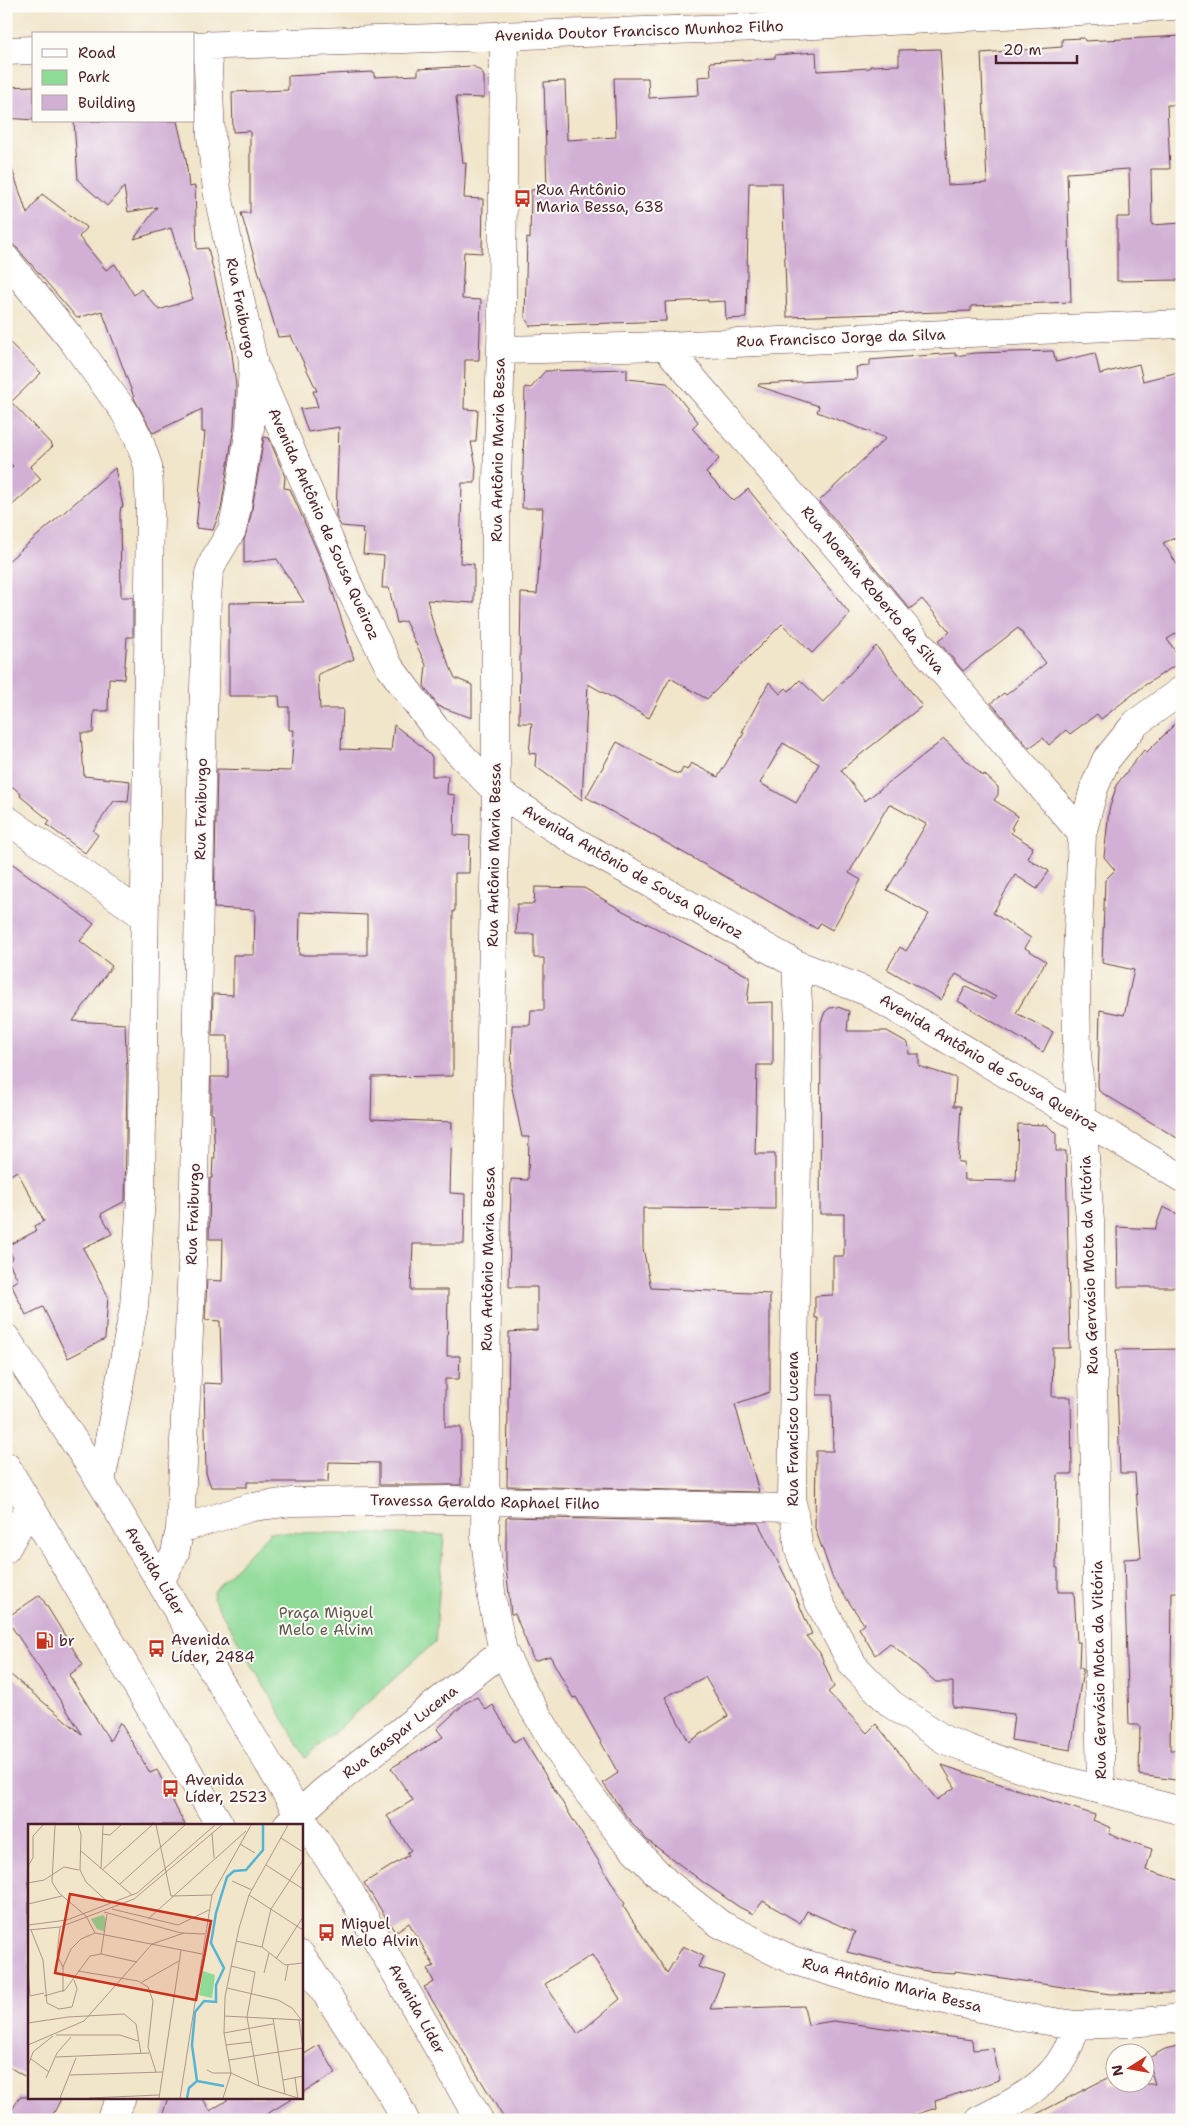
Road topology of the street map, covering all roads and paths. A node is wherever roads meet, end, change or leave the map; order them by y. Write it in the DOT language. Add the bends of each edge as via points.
graph roads {
  1 [pos="1174,6"];
  2 [pos="504,35"];
  3 [pos="200,45"];
  4 [pos="32,50"];
  5 [pos="6,51"];
  6 [pos="6,259"];
  7 [pos="1182,324"];
  8 [pos="665,346"];
  9 [pos="501,350"];
  10 [pos="253,360"];
  11 [pos="1182,690"];
  12 [pos="496,791"];
  13 [pos="6,819"];
  14 [pos="1082,834"];
  15 [pos="144,916"];
  16 [pos="796,964"];
  17 [pos="1083,1119"];
  18 [pos="1182,1178"];
  19 [pos="6,1338"];
  20 [pos="6,1466"];
  21 [pos="101,1482"];
  22 [pos="485,1501"];
  23 [pos="30,1506"];
  24 [pos="793,1508"];
  25 [pos="180,1529"];
  26 [pos="6,1549"];
  27 [pos="161,1580"];
  28 [pos="503,1651"];
  29 [pos="1101,1790"];
  30 [pos="1182,1811"];
  31 [pos="292,1819"];
  32 [pos="219,1824"];
  33 [pos="302,1832"];
  34 [pos="302,1957"];
  35 [pos="1182,2018"];
  36 [pos="1076,2025"];
  37 [pos="121,2098"];
  38 [pos="110,2120"];
  39 [pos="405,2120"];
  40 [pos="479,2120"];
  41 [pos="979,2120"];
  1 -- 2 [label="street, Avenida Doutor Francisco Munhoz Filho" via="796,26"];
  2 -- 3 [label="street, Avenida Doutor Francisco Munhoz Filho"];
  2 -- 9 [label="street, Rua Antônio Maria Bessa"];
  3 -- 10 [label="street, Rua Fraiburgo" via="217,190"];
  4 -- 5 [label="street"];
  6 -- 15 [label="street" via="124,411 148,466"];
  7 -- 8 [label="street, Rua Francisco Jorge da Silva"];
  8 -- 9 [label="street, Rua Francisco Jorge da Silva"];
  8 -- 14 [label="street, Rua Noemia Roberto da Silva"];
  9 -- 12 [label="street, Rua Antônio Maria Bessa" via="496,525"];
  10 -- 12 [label="street, Avenida Antônio de Sousa Queiroz" via="352,595 389,666 436,729"];
  10 -- 25 [label="street, Rua Fraiburgo" via="250,428 236,512 232,530 209,573 201,780 193,1243"];
  11 -- 14 [label="street, Rua Gervásio Mota da Vitória" via="1136,723 1106,760 1094,788"];
  12 -- 16 [label="street, Avenida Antônio de Sousa Queiroz" via="576,842"];
  12 -- 22 [label="street, Rua Antônio Maria Bessa"];
  13 -- 15 [label="street"];
  14 -- 17 [label="street, Rua Gervásio Mota da Vitória" via="1076,980"];
  15 -- 21 [label="street" via="141,1197 134,1307"];
  16 -- 17 [label="street, Avenida Antônio de Sousa Queiroz" via="868,992"];
  16 -- 24 [label="street, Rua Francisco Lucena" via="799,1023"];
  17 -- 18 [label="street, Avenida Antônio de Sousa Queiroz"];
  17 -- 29 [label="street, Rua Gervásio Mota da Vitória" via="1090,1221"];
  19 -- 21 [label="street, Avenida Líder"];
  20 -- 23 [label="street"];
  21 -- 27 [label="street, Avenida Líder"];
  22 -- 24 [label="street, Travessa Geraldo Raphael Filho"];
  22 -- 25 [label="street, Travessa Geraldo Raphael Filho" via="292,1502 252,1507"];
  22 -- 28 [label="street, Rua Antônio Maria Bessa" via="489,1573"];
  23 -- 26 [label="street"];
  23 -- 32 [label="street"];
  24 -- 29 [label="street, Rua Francisco Lucena" via="799,1550 819,1602 853,1665 891,1704 944,1740 1032,1772"];
  25 -- 27 [label="street, Rua Fraiburgo" via="175,1553"];
  27 -- 31 [label="street, Avenida Líder"];
  28 -- 31 [label="street, Rua Gaspar Lucena"];
  28 -- 36 [label="street, Rua Antônio Maria Bessa" via="524,1693 570,1768 623,1838 666,1882 720,1924 792,1960 866,1982 1020,2017"];
  29 -- 30 [label="street, Rua Francisco Lucena"];
  33 -- 40 [label="street, Avenida Líder" via="351,1894"];
  34 -- 39 [label="street" via="393,2096"];
  35 -- 36 [label="street, Rua Antônio Maria Bessa"];
  36 -- 41 [label="street" via="1065,2055 1042,2082 1011,2104"];
  37 -- 38 [label="street"];
}
